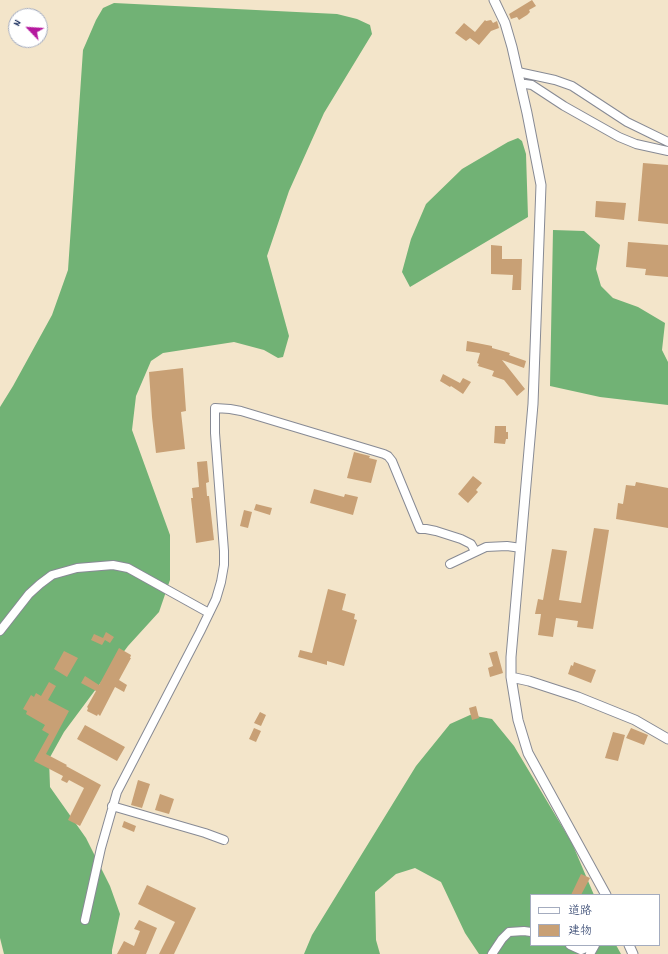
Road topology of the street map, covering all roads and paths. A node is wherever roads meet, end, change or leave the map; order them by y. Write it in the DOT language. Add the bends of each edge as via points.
graph roads {
  1 [pos="494,0"];
  2 [pos="518,72"];
  3 [pos="521,84"];
  4 [pos="668,142"];
  5 [pos="668,151"];
  6 [pos="521,548"];
  7 [pos="475,551"];
  8 [pos="450,564"];
  9 [pos="209,613"];
  10 [pos="0,631"];
  11 [pos="511,677"];
  12 [pos="668,739"];
  13 [pos="112,806"];
  14 [pos="224,840"];
  15 [pos="605,894"];
  16 [pos="85,920"];
  17 [pos="530,932"];
  18 [pos="572,946"];
  19 [pos="593,948"];
  20 [pos="492,954"];
  1 -- 2 [label="street" via="505,23"];
  2 -- 3 [label="street"];
  2 -- 4 [label="street" via="572,86 624,121"];
  3 -- 5 [label="street" via="532,85 619,138"];
  3 -- 6 [label="street" via="541,185 534,404"];
  6 -- 7 [label="street" via="491,546"];
  6 -- 11 [label="street"];
  7 -- 8 [label="street"];
  7 -- 9 [label="street" via="471,544 461,539 420,529 388,456 241,411 215,408 224,564 216,599"];
  9 -- 10 [label="street" via="128,568 113,565 77,568 52,575 40,584"];
  9 -- 13 [label="street" via="131,763"];
  11 -- 12 [label="street" via="578,697 634,720"];
  11 -- 15 [label="street" via="518,720 528,753"];
  13 -- 14 [label="street"];
  13 -- 16 [label="street"];
  17 -- 20 [label="street" via="509,932"];
  18 -- 19 [label="street" via="581,950"];
}
